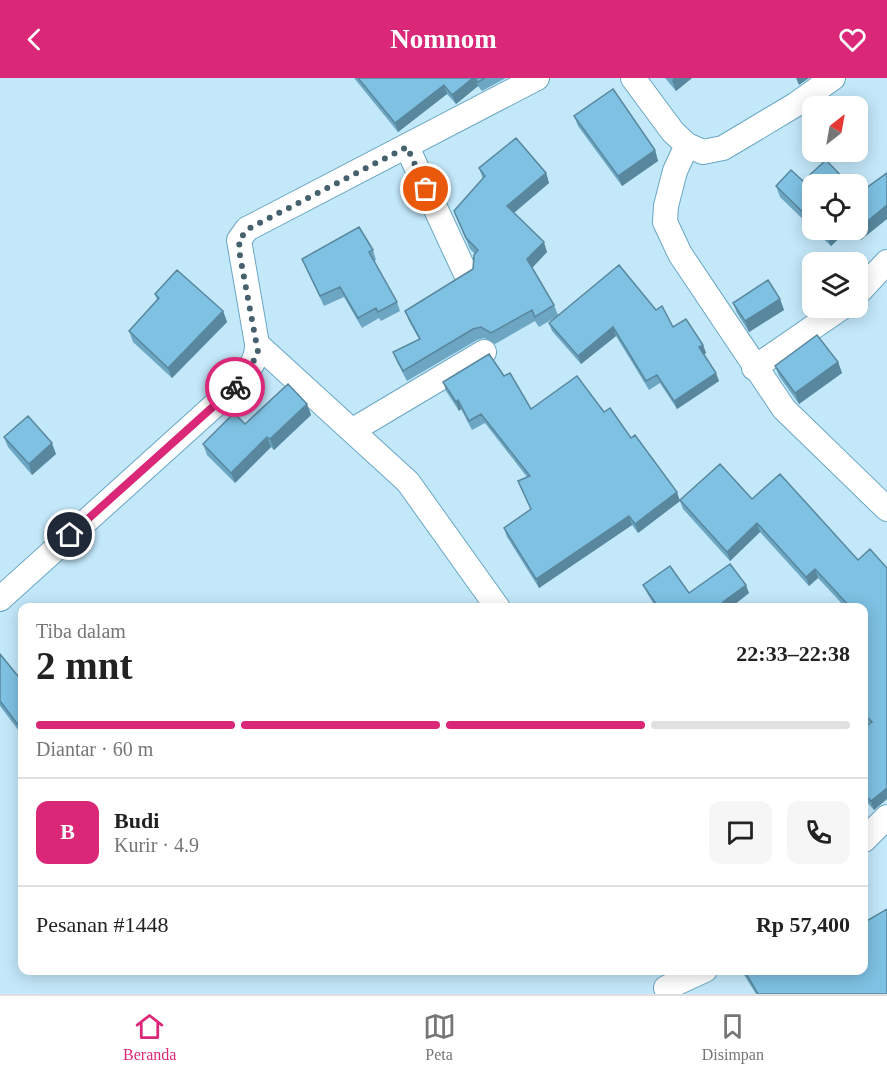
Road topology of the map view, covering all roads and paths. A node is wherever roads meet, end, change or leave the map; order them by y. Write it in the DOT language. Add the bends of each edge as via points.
graph roads {
  1 [pos="537,78"];
  2 [pos="633,78"];
  3 [pos="833,78"];
  4 [pos="687,145"];
  5 [pos="407,147"];
  6 [pos="887,262"];
  7 [pos="465,272"];
  8 [pos="868,282"];
  9 [pos="826,318"];
  10 [pos="257,344"];
  11 [pos="484,352"];
  12 [pos="754,368"];
  13 [pos="353,430"];
  14 [pos="887,509"];
  15 [pos="0,599"];
  16 [pos="494,603"];
  17 [pos="887,817"];
  18 [pos="868,836"];
  19 [pos="691,975"];
  20 [pos="665,984"];
  1 -- 5 [label="street"];
  2 -- 4 [label="street"];
  3 -- 4 [label="street" via="723,148 703,152"];
  4 -- 12 [label="street" via="672,182 665,222 680,254"];
  5 -- 7 [label="street"];
  5 -- 10 [label="street" via="248,229 239,240"];
  6 -- 8 [label="street"];
  9 -- 12 [label="street"];
  10 -- 13 [label="street"];
  10 -- 15 [label="street" via="255,360 236,386"];
  11 -- 13 [label="street"];
  12 -- 14 [label="street" via="784,409"];
  13 -- 16 [label="street" via="408,482"];
  17 -- 18 [label="street"];
  19 -- 20 [label="street"];
}
